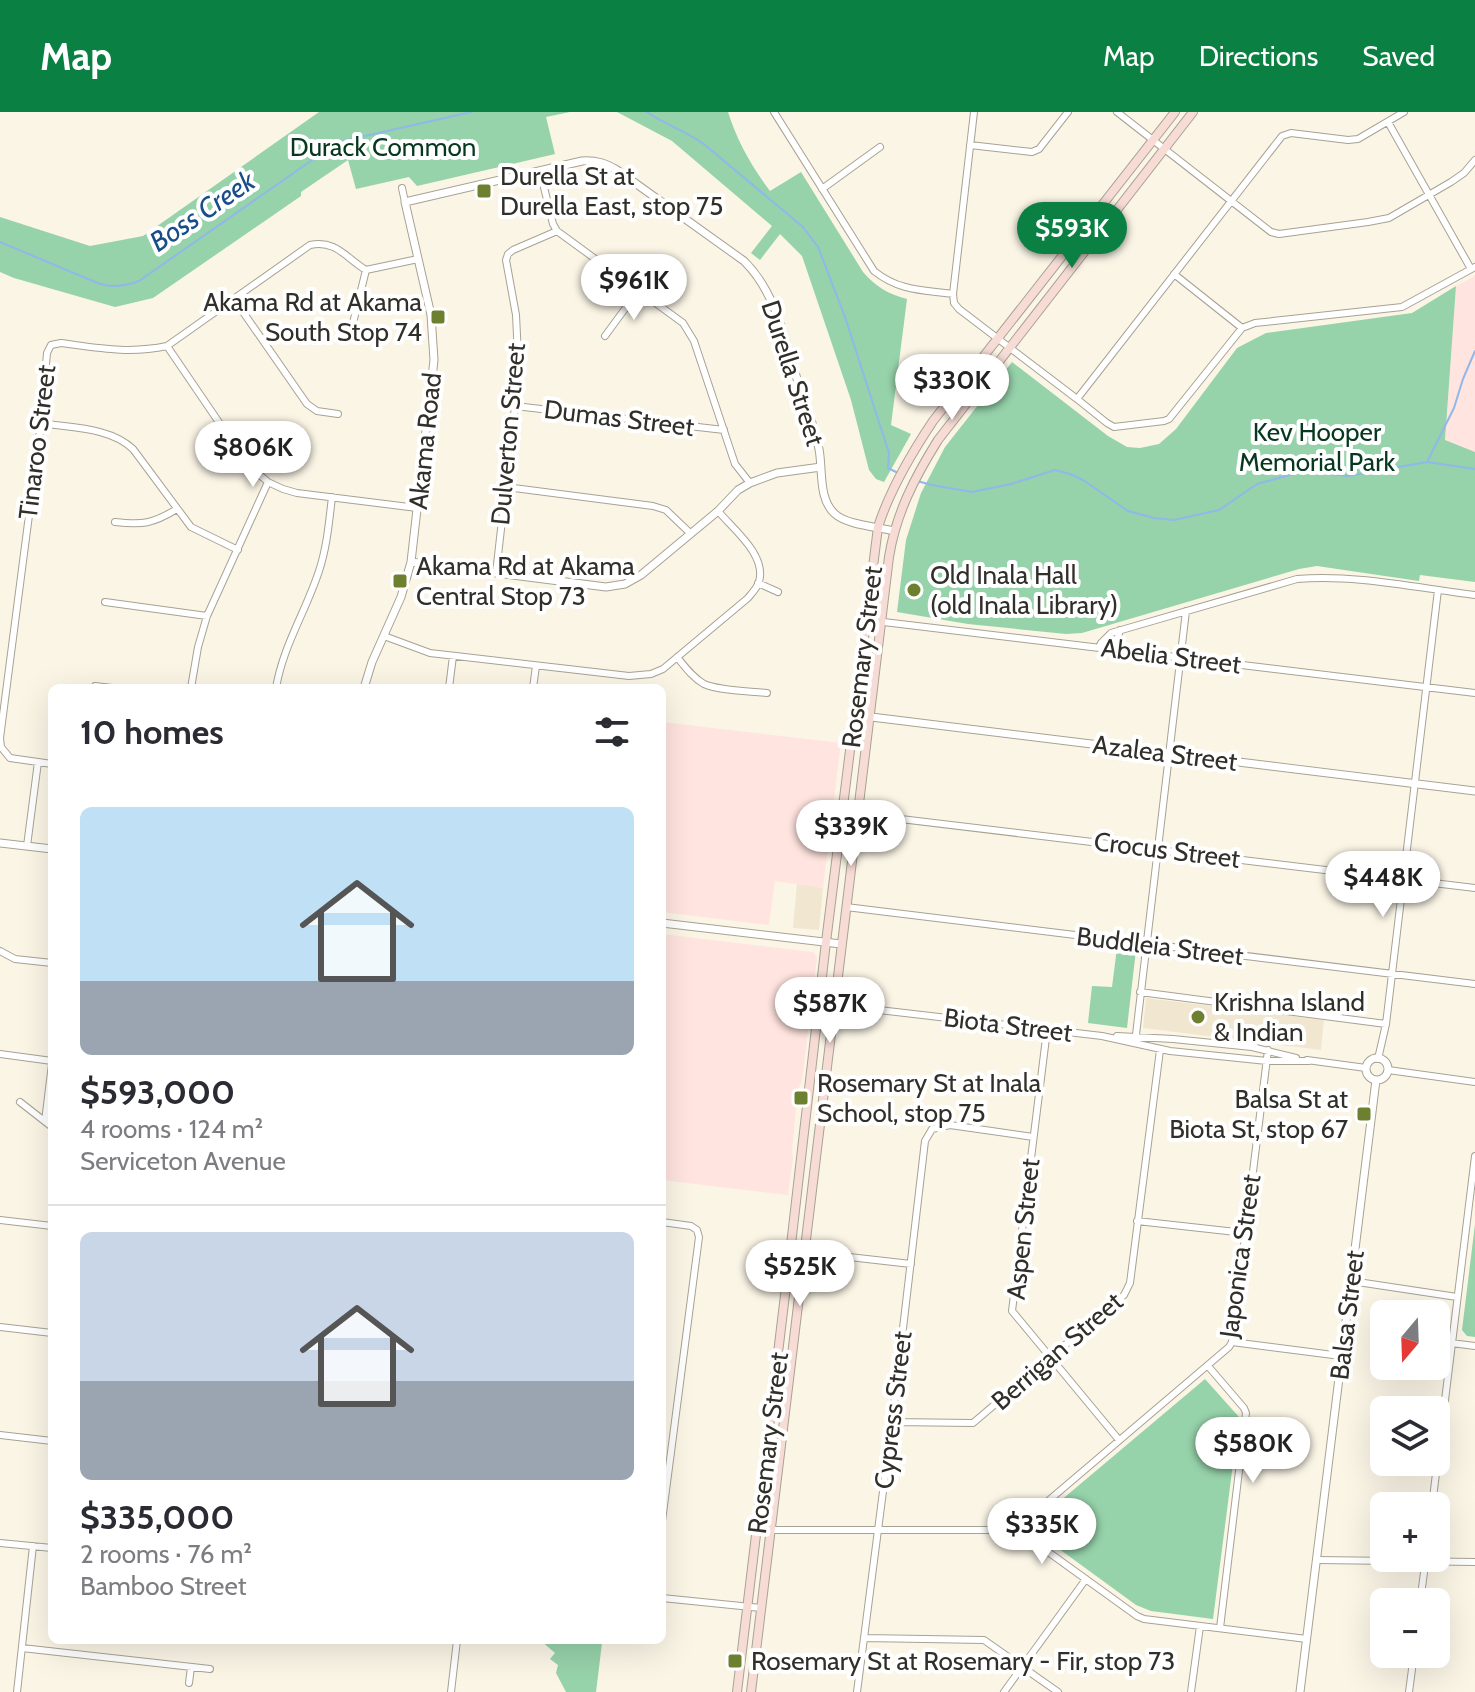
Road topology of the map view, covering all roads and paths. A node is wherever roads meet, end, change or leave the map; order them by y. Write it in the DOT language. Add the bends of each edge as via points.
graph roads {
  1 [pos="774,112"];
  2 [pos="974,112"];
  3 [pos="1068,112"];
  4 [pos="1117,112"];
  5 [pos="1175,112"];
  6 [pos="1193,112"];
  7 [pos="1404,112"];
  8 [pos="1388,122"];
  9 [pos="1153,140"];
  10 [pos="970,145"];
  11 [pos="880,147"];
  12 [pos="1164,149"];
  13 [pos="1475,160"];
  14 [pos="540,171"];
  15 [pos="402,188"];
  16 [pos="822,189"];
  17 [pos="1430,194"];
  18 [pos="1232,201"];
  19 [pos="405,202"];
  20 [pos="557,231"];
  21 [pos="418,259"];
  22 [pos="1473,268"];
  23 [pos="366,270"];
  24 [pos="1174,274"];
  25 [pos="638,291"];
  26 [pos="953,294"];
  27 [pos="234,299"];
  28 [pos="353,323"];
  29 [pos="1242,328"];
  30 [pos="605,336"];
  31 [pos="998,340"];
  32 [pos="167,346"];
  33 [pos="1009,346"];
  34 [pos="1077,399"];
  35 [pos="515,406"];
  36 [pos="338,414"];
  37 [pos="41,423"];
  38 [pos="724,430"];
  39 [pos="821,467"];
  40 [pos="268,482"];
  41 [pos="750,483"];
  42 [pos="506,487"];
  43 [pos="332,497"];
  44 [pos="417,508"];
  45 [pos="177,509"];
  46 [pos="718,511"];
  47 [pos="115,522"];
  48 [pos="878,527"];
  49 [pos="894,531"];
  50 [pos="690,533"];
  51 [pos="238,550"];
  52 [pos="411,562"];
  53 [pos="496,573"];
  54 [pos="758,583"];
  55 [pos="1438,590"];
  56 [pos="778,592"];
  57 [pos="1475,595"];
  58 [pos="105,602"];
  59 [pos="1186,611"];
  60 [pos="207,616"];
  61 [pos="867,620"];
  62 [pos="883,621"];
  63 [pos="1120,630"];
  64 [pos="384,636"];
  65 [pos="1099,648"];
  66 [pos="1114,650"];
  67 [pos="453,656"];
  68 [pos="677,657"];
  69 [pos="1181,658"];
  70 [pos="536,666"];
  71 [pos="192,684"];
  72 [pos="277,684"];
  73 [pos="366,684"];
  74 [pos="450,684"];
  75 [pos="534,684"];
  76 [pos="1426,687"];
  77 [pos="767,693"];
  78 [pos="1475,693"];
  79 [pos="855,715"];
  80 [pos="871,717"];
  81 [pos="1169,754"];
  82 [pos="38,762"];
  83 [pos="48,763"];
  84 [pos="1414,783"];
  85 [pos="1475,791"];
  86 [pos="859,814"];
  87 [pos="0,843"];
  88 [pos="27,846"];
  89 [pos="48,849"];
  90 [pos="1157,849"];
  91 [pos="1403,879"];
  92 [pos="1475,888"];
  93 [pos="846,907"];
  94 [pos="666,923"];
  95 [pos="826,942"];
  96 [pos="841,944"];
  97 [pos="1146,944"];
  98 [pos="0,951"];
  99 [pos="48,963"];
  100 [pos="1392,973"];
  101 [pos="1475,984"];
  102 [pos="1140,992"];
  103 [pos="819,1003"];
  104 [pos="835,1005"];
  105 [pos="1386,1024"];
  106 [pos="1047,1030"];
  107 [pos="1135,1040"];
  108 [pos="1160,1050"];
  109 [pos="1268,1050"];
  110 [pos="0,1054"];
  111 [pos="1378,1059"];
  112 [pos="1267,1061"];
  113 [pos="1309,1061"];
  114 [pos="48,1062"];
  115 [pos="1366,1068"];
  116 [pos="1388,1070"];
  117 [pos="1376,1080"];
  118 [pos="1475,1082"];
  119 [pos="48,1096"];
  120 [pos="20,1102"];
  121 [pos="45,1121"];
  122 [pos="48,1124"];
  123 [pos="1033,1137"];
  124 [pos="1475,1156"];
  125 [pos="1473,1189"];
  126 [pos="0,1220"];
  127 [pos="1137,1221"];
  128 [pos="666,1223"];
  129 [pos="48,1226"];
  130 [pos="1245,1233"];
  131 [pos="805,1252"];
  132 [pos="911,1264"];
  133 [pos="1351,1281"];
  134 [pos="1457,1297"];
  135 [pos="0,1327"];
  136 [pos="48,1333"];
  137 [pos="1232,1342"];
  138 [pos="1451,1343"];
  139 [pos="1475,1346"];
  140 [pos="1051,1356"];
  141 [pos="1341,1356"];
  142 [pos="1208,1366"];
  143 [pos="892,1422"];
  144 [pos="0,1435"];
  145 [pos="1119,1440"];
  146 [pos="48,1441"];
  147 [pos="666,1490"];
  148 [pos="1434,1492"];
  149 [pos="1015,1528"];
  150 [pos="758,1530"];
  151 [pos="771,1530"];
  152 [pos="878,1530"];
  153 [pos="0,1543"];
  154 [pos="33,1546"];
  155 [pos="48,1548"];
  156 [pos="1316,1560"];
  157 [pos="1370,1560"];
  158 [pos="1450,1561"];
  159 [pos="1475,1562"];
  160 [pos="1086,1579"];
  161 [pos="666,1598"];
  162 [pos="748,1607"];
  163 [pos="761,1608"];
  164 [pos="1200,1626"];
  165 [pos="1220,1628"];
  166 [pos="865,1638"];
  167 [pos="1307,1639"];
  168 [pos="457,1644"];
  169 [pos="22,1648"];
  170 [pos="1023,1666"];
  171 [pos="191,1667"];
  172 [pos="1412,1668"];
  173 [pos="210,1669"];
  174 [pos="189,1683"];
  175 [pos="17,1692"];
  176 [pos="451,1692"];
  177 [pos="737,1692"];
  178 [pos="751,1692"];
  179 [pos="857,1692"];
  180 [pos="1004,1692"];
  181 [pos="1058,1692"];
  182 [pos="1191,1692"];
  183 [pos="1300,1692"];
  184 [pos="1409,1692"];
  1 -- 16 [label="street"];
  2 -- 10 [label="street"];
  3 -- 10 [label="street" via="1032,152"];
  4 -- 9 [label="street"];
  5 -- 9 [label="main road, Rosemary Street"];
  6 -- 12 [label="main road, Rosemary Street"];
  7 -- 8 [label="street"];
  8 -- 17 [label="street"];
  8 -- 18 [label="street" via="1358,139 1282,136"];
  9 -- 12 [label="street"];
  9 -- 31 [label="main road, Rosemary Street"];
  10 -- 26 [label="street"];
  11 -- 16 [label="street"];
  12 -- 18 [label="street"];
  12 -- 33 [label="main road, Rosemary Street"];
  13 -- 17 [label="street"];
  14 -- 19 [label="street, Durella Street"];
  14 -- 20 [label="street"];
  14 -- 39 [label="street, Durella Street" via="582,161 604,163 752,269 771,301"];
  15 -- 19 [label="street, Akama Road"];
  16 -- 26 [label="street" via="880,276 901,288"];
  17 -- 18 [label="street" via="1389,218 1279,234"];
  17 -- 22 [label="street"];
  18 -- 24 [label="street"];
  19 -- 21 [label="street, Akama Road"];
  20 -- 25 [label="street"];
  20 -- 35 [label="street, Dulverton Street" via="513,250 506,260 517,326"];
  21 -- 23 [label="street"];
  21 -- 44 [label="street, Akama Road" via="431,315 434,360"];
  22 -- 29 [label="street" via="1402,307"];
  23 -- 27 [label="street, Tinaroo Street" via="337,247 310,245"];
  23 -- 28 [label="street"];
  24 -- 29 [label="street"];
  24 -- 34 [label="street"];
  25 -- 30 [label="street"];
  25 -- 38 [label="street" via="689,332"];
  26 -- 31 [label="street" via="959,309"];
  27 -- 32 [label="street, Tinaroo Street"];
  27 -- 36 [label="street" via="307,404"];
  29 -- 34 [label="street" via="1164,421 1114,427"];
  31 -- 33 [label="street"];
  31 -- 48 [label="main road, Rosemary Street" via="933,421"];
  32 -- 37 [label="street, Tinaroo Street" via="127,351 51,345"];
  32 -- 40 [label="street" via="248,465"];
  33 -- 34 [label="street"];
  33 -- 49 [label="main road, Rosemary Street" via="920,468"];
  35 -- 38 [label="street, Dumas Street"];
  35 -- 42 [label="street, Dulverton Street"];
  37 -- 45 [label="street" via="124,441"];
  37 -- 82 [label="street, Tinaroo Street" via="0,738 10,758"];
  38 -- 41 [label="street" via="735,464"];
  39 -- 41 [label="street"];
  39 -- 48 [label="street, Durella Street" via="824,492 835,514"];
  40 -- 43 [label="street" via="297,493"];
  40 -- 51 [label="street"];
  41 -- 46 [label="street"];
  42 -- 50 [label="street" via="653,506 666,510"];
  42 -- 53 [label="street, Dulverton Street"];
  43 -- 44 [label="street"];
  43 -- 72 [label="street" via="324,557"];
  44 -- 52 [label="street, Akama Road"];
  45 -- 47 [label="street" via="145,524"];
  45 -- 51 [label="street" via="191,527"];
  46 -- 50 [label="street"];
  46 -- 54 [label="street" via="755,555"];
  48 -- 49 [label="street, Durella Street"];
  48 -- 61 [label="main road, Rosemary Street"];
  49 -- 62 [label="main road, Rosemary Street"];
  50 -- 53 [label="street" via="625,584 606,587"];
  51 -- 60 [label="street"];
  52 -- 53 [label="street"];
  52 -- 64 [label="street, Akama Road"];
  54 -- 56 [label="street"];
  54 -- 68 [label="street" via="748,598"];
  55 -- 57 [label="street"];
  55 -- 59 [label="street" via="1319,577"];
  55 -- 76 [label="street"];
  58 -- 60 [label="street"];
  59 -- 63 [label="street"];
  59 -- 69 [label="street"];
  60 -- 71 [label="street"];
  61 -- 62 [label="street, Abelia Street"];
  61 -- 79 [label="main road, Rosemary Street"];
  62 -- 65 [label="street, Abelia Street"];
  62 -- 80 [label="main road, Rosemary Street"];
  63 -- 65 [label="street"];
  63 -- 66 [label="street"];
  64 -- 67 [label="street"];
  64 -- 73 [label="street, Akama Road"];
  65 -- 66 [label="street, Abelia Street"];
  66 -- 69 [label="street, Abelia Street"];
  67 -- 70 [label="street"];
  67 -- 74 [label="street"];
  68 -- 70 [label="street" via="663,669 640,676"];
  68 -- 77 [label="street" via="703,683"];
  69 -- 76 [label="street, Abelia Street"];
  69 -- 81 [label="street"];
  70 -- 75 [label="street"];
  76 -- 78 [label="street, Abelia Street"];
  76 -- 84 [label="street"];
  79 -- 80 [label="street, Azalea Street"];
  79 -- 95 [label="main road, Rosemary Street"];
  80 -- 81 [label="street, Azalea Street"];
  80 -- 86 [label="main road, Rosemary Street"];
  81 -- 84 [label="street, Azalea Street"];
  81 -- 90 [label="street"];
  82 -- 83 [label="street, Tinaroo Street"];
  82 -- 88 [label="street"];
  84 -- 85 [label="street, Azalea Street"];
  84 -- 91 [label="street"];
  86 -- 90 [label="street, Crocus Street"];
  86 -- 93 [label="main road, Rosemary Street"];
  87 -- 88 [label="street"];
  88 -- 89 [label="street"];
  90 -- 91 [label="street, Crocus Street"];
  90 -- 97 [label="street"];
  91 -- 92 [label="street, Crocus Street"];
  91 -- 100 [label="street"];
  93 -- 96 [label="main road, Rosemary Street"];
  93 -- 97 [label="street, Buddleia Street"];
  94 -- 95 [label="street"];
  95 -- 96 [label="street"];
  95 -- 103 [label="main road, Rosemary Street"];
  96 -- 104 [label="main road, Rosemary Street"];
  97 -- 100 [label="street, Buddleia Street"];
  97 -- 102 [label="street"];
  98 -- 99 [label="street" via="15,959"];
  100 -- 101 [label="street, Buddleia Street"];
  100 -- 105 [label="street"];
  102 -- 105 [label="street"];
  102 -- 107 [label="street"];
  103 -- 104 [label="street, Biota Street"];
  103 -- 150 [label="main road, Rosemary Street"];
  104 -- 106 [label="street, Biota Street"];
  104 -- 131 [label="main road, Rosemary Street"];
  105 -- 111 [label="street"];
  106 -- 107 [label="street, Biota Street"];
  106 -- 123 [label="street, Aspen Street"];
  107 -- 108 [label="street, Biota Street"];
  107 -- 109 [label="street, Biota Street"];
  108 -- 112 [label="street, Biota Street"];
  108 -- 127 [label="street, Berrigan Street"];
  109 -- 112 [label="street, Japonica Street"];
  109 -- 113 [label="street, Biota Street"];
  110 -- 114 [label="street"];
  111 -- 115 [label="street"];
  111 -- 116 [label="street"];
  112 -- 113 [label="street, Biota Street"];
  112 -- 130 [label="street, Japonica Street"];
  113 -- 115 [label="street, Biota Street"];
  115 -- 117 [label="street"];
  116 -- 117 [label="street"];
  116 -- 118 [label="street"];
  117 -- 133 [label="street, Balsa Street"];
  119 -- 121 [label="street"];
  120 -- 121 [label="street"];
  121 -- 122 [label="street"];
  123 -- 132 [label="street, Cypress Street" via="950,1125 932,1129 925,1141"];
  123 -- 140 [label="street, Aspen Street" via="1012,1311"];
  124 -- 125 [label="street"];
  125 -- 134 [label="street"];
  126 -- 129 [label="street"];
  127 -- 130 [label="street"];
  127 -- 140 [label="street, Berrigan Street" via="1124,1295"];
  128 -- 147 [label="street" via="691,1226 699,1237"];
  130 -- 137 [label="street, Japonica Street"];
  131 -- 132 [label="street"];
  131 -- 151 [label="main road, Rosemary Street"];
  132 -- 143 [label="street, Cypress Street"];
  133 -- 134 [label="street"];
  133 -- 141 [label="street, Balsa Street"];
  134 -- 138 [label="street"];
  135 -- 136 [label="street"];
  137 -- 141 [label="street"];
  137 -- 142 [label="street, Japonica Street"];
  138 -- 139 [label="street"];
  138 -- 148 [label="street"];
  140 -- 143 [label="street, Berrigan Street" via="973,1423"];
  140 -- 145 [label="street, Aspen Street"];
  141 -- 156 [label="street, Balsa Street"];
  142 -- 145 [label="street, Japonica Street"];
  142 -- 165 [label="street" via="1246,1413"];
  143 -- 152 [label="street, Cypress Street"];
  144 -- 146 [label="street"];
  145 -- 149 [label="street, Japonica Street"];
  149 -- 152 [label="street"];
  149 -- 160 [label="street"];
  150 -- 151 [label="street"];
  150 -- 162 [label="main road, Rosemary Street"];
  151 -- 152 [label="street"];
  151 -- 163 [label="main road, Rosemary Street"];
  152 -- 166 [label="street, Cypress Street"];
  153 -- 154 [label="street"];
  154 -- 155 [label="street"];
  154 -- 169 [label="street"];
  156 -- 157 [label="street"];
  156 -- 167 [label="street, Balsa Street"];
  158 -- 159 [label="street"];
  160 -- 164 [label="street" via="1144,1619"];
  160 -- 170 [label="street"];
  161 -- 162 [label="street"];
  162 -- 163 [label="street"];
  162 -- 177 [label="main road, Rosemary Street"];
  163 -- 178 [label="main road, Rosemary Street"];
  164 -- 165 [label="street"];
  164 -- 182 [label="street"];
  165 -- 167 [label="street"];
  166 -- 170 [label="street" via="979,1639"];
  166 -- 179 [label="street, Cypress Street"];
  167 -- 183 [label="street, Balsa Street"];
  168 -- 176 [label="street"];
  169 -- 171 [label="street"];
  169 -- 175 [label="street"];
  170 -- 180 [label="street"];
  170 -- 181 [label="street"];
  171 -- 173 [label="street"];
  171 -- 174 [label="street"];
  172 -- 184 [label="street"];
}
